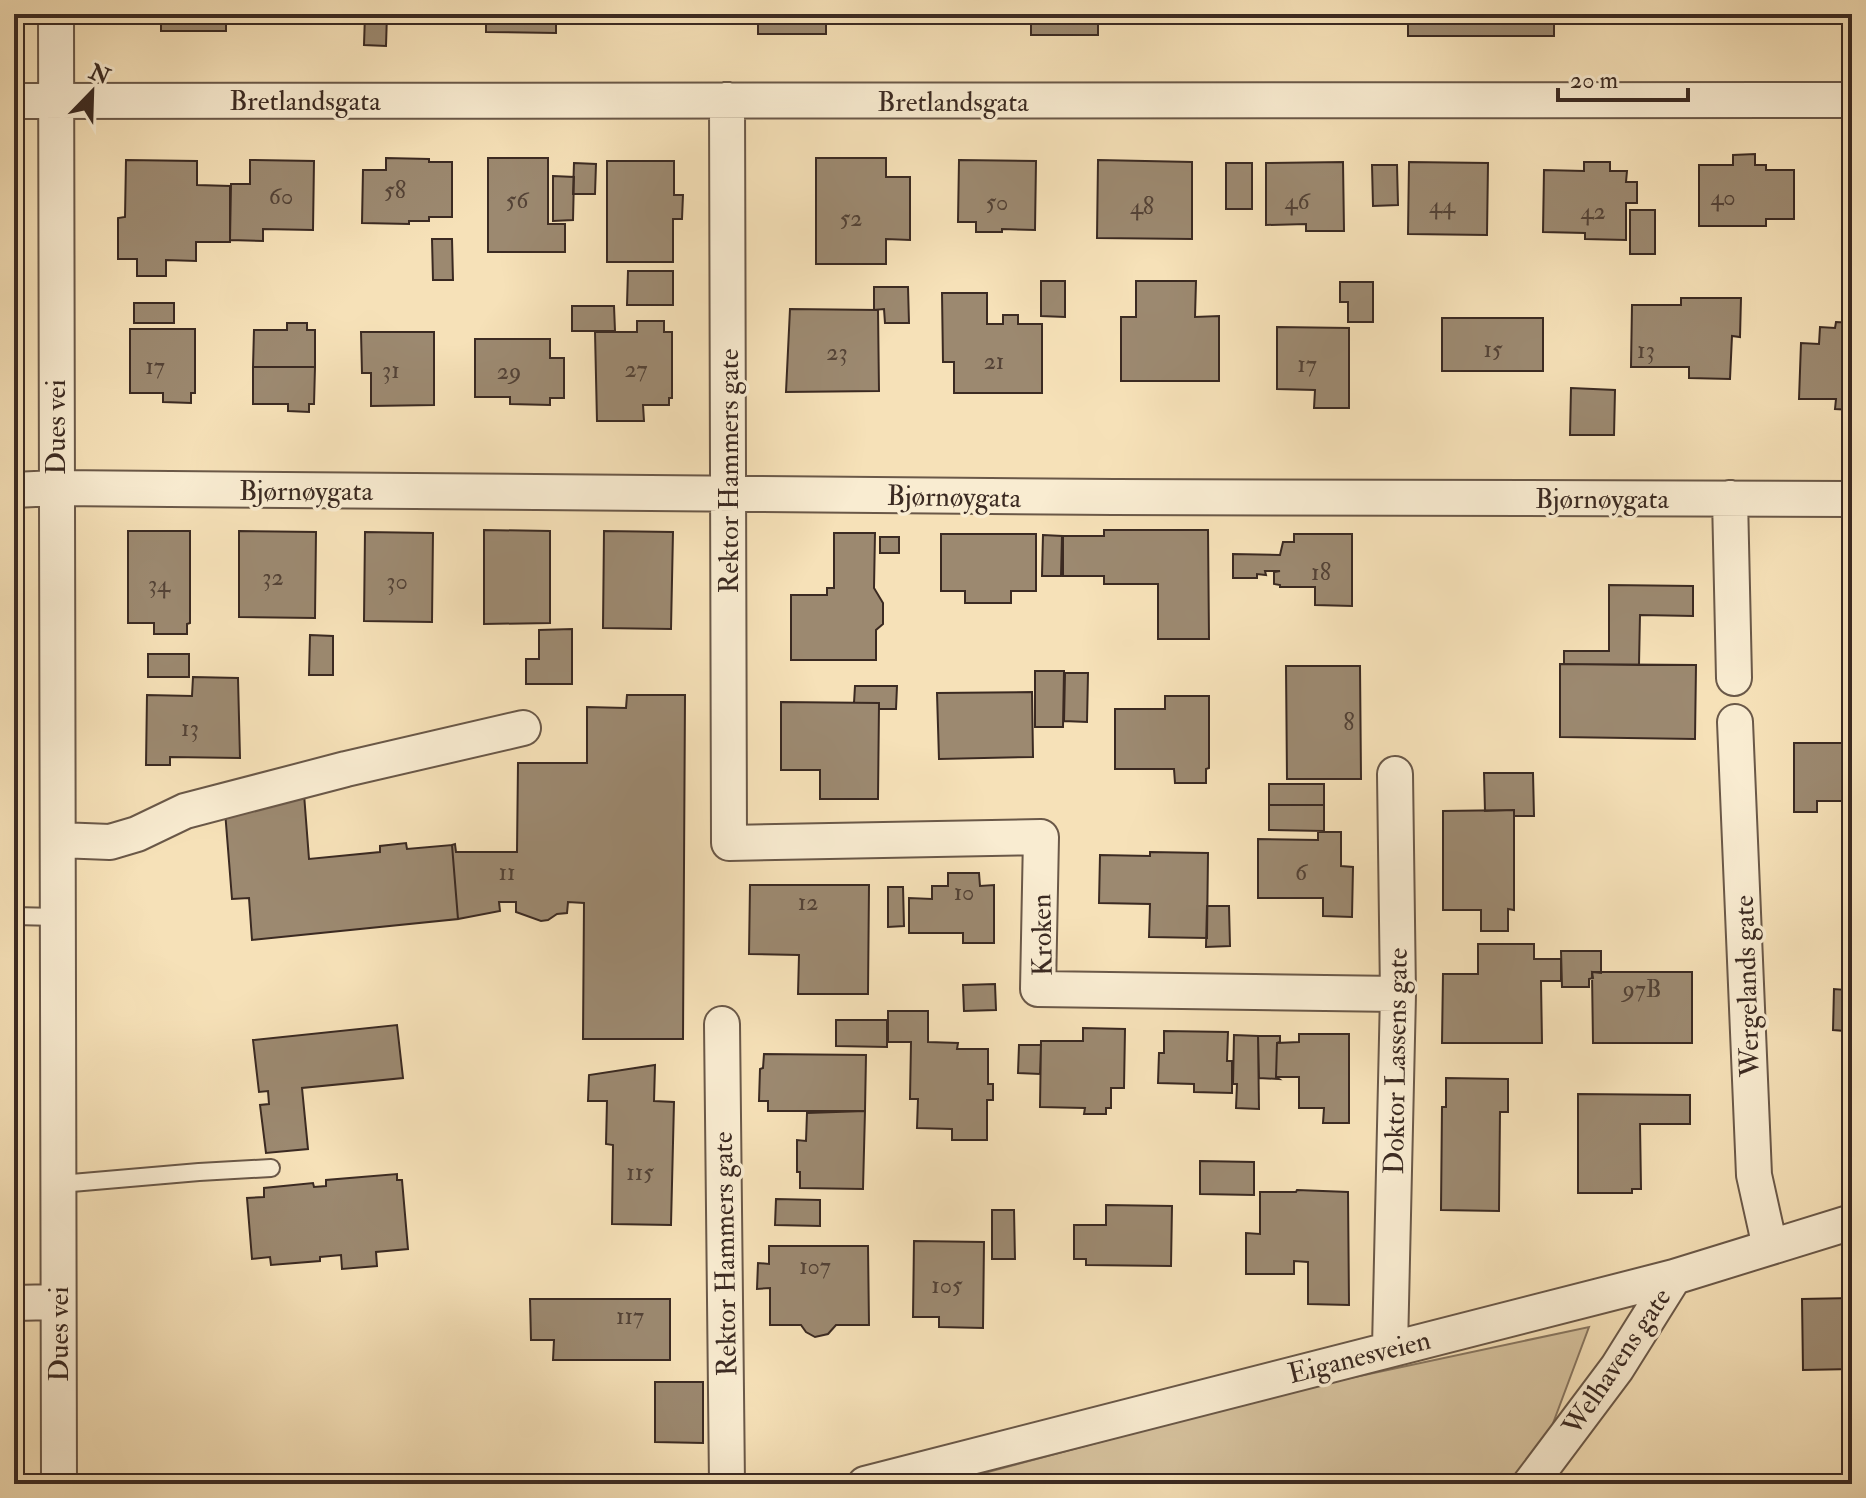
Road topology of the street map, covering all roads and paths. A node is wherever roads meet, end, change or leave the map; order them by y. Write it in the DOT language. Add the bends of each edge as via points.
graph roads {
  1 [pos="56,14"];
  2 [pos="54,100"];
  3 [pos="727,100"];
  4 [pos="1852,100"];
  5 [pos="14,101"];
  6 [pos="56,488"];
  7 [pos="14,490"];
  8 [pos="727,493"];
  9 [pos="1730,498"];
  10 [pos="1852,499"];
  11 [pos="1734,678"];
  12 [pos="1735,722"];
  13 [pos="523,728"];
  14 [pos="1395,774"];
  15 [pos="59,840"];
  16 [pos="729,843"];
  17 [pos="14,916"];
  18 [pos="57,917"];
  19 [pos="1398,994"];
  20 [pos="722,1024"];
  21 [pos="271,1168"];
  22 [pos="60,1184"];
  23 [pos="1852,1222"];
  24 [pos="1770,1247"];
  25 [pos="1674,1277"];
  26 [pos="57,1302"];
  27 [pos="14,1303"];
  28 [pos="1390,1348"];
  29 [pos="59,1484"];
  30 [pos="727,1484"];
  31 [pos="865,1484"];
  32 [pos="1530,1484"];
  1 -- 2 [label="street, Dues vei"];
  2 -- 3 [label="street, Bretlandsgata"];
  2 -- 5 [label="street, Bretlandsgata"];
  2 -- 6 [label="street, Dues vei"];
  3 -- 4 [label="street, Bretlandsgata"];
  3 -- 8 [label="street, Rektor Hammers gate"];
  6 -- 7 [label="street, Bjørnøygata"];
  6 -- 8 [label="street, Bjørnøygata"];
  6 -- 15 [label="street, Dues vei"];
  8 -- 9 [label="street, Bjørnøygata"];
  8 -- 16 [label="street, Rektor Hammers gate"];
  9 -- 10 [label="street, Bjørnøygata"];
  9 -- 11 [label="street"];
  12 -- 24 [label="street, Wergelands gate" via="1754,1175"];
  13 -- 15 [label="street" via="185,811 110,842"];
  14 -- 19 [label="street, Doktor Lassens gate"];
  15 -- 18 [label="street, Dues vei"];
  16 -- 19 [label="street, Kroken" via="1041,837 1038,989"];
  17 -- 18 [label="lane"];
  18 -- 22 [label="street, Dues vei"];
  19 -- 28 [label="street, Doktor Lassens gate"];
  20 -- 30 [label="street, Rektor Hammers gate"];
  21 -- 22 [label="lane"];
  22 -- 26 [label="street, Dues vei"];
  23 -- 24 [label="street, Eiganesveien"];
  24 -- 25 [label="street, Eiganesveien"];
  25 -- 28 [label="street, Eiganesveien"];
  25 -- 32 [label="street, Welhavens gate" via="1617,1368"];
  26 -- 27 [label="street"];
  26 -- 29 [label="street, Dues vei"];
  28 -- 31 [label="street, Eiganesveien"];
}
